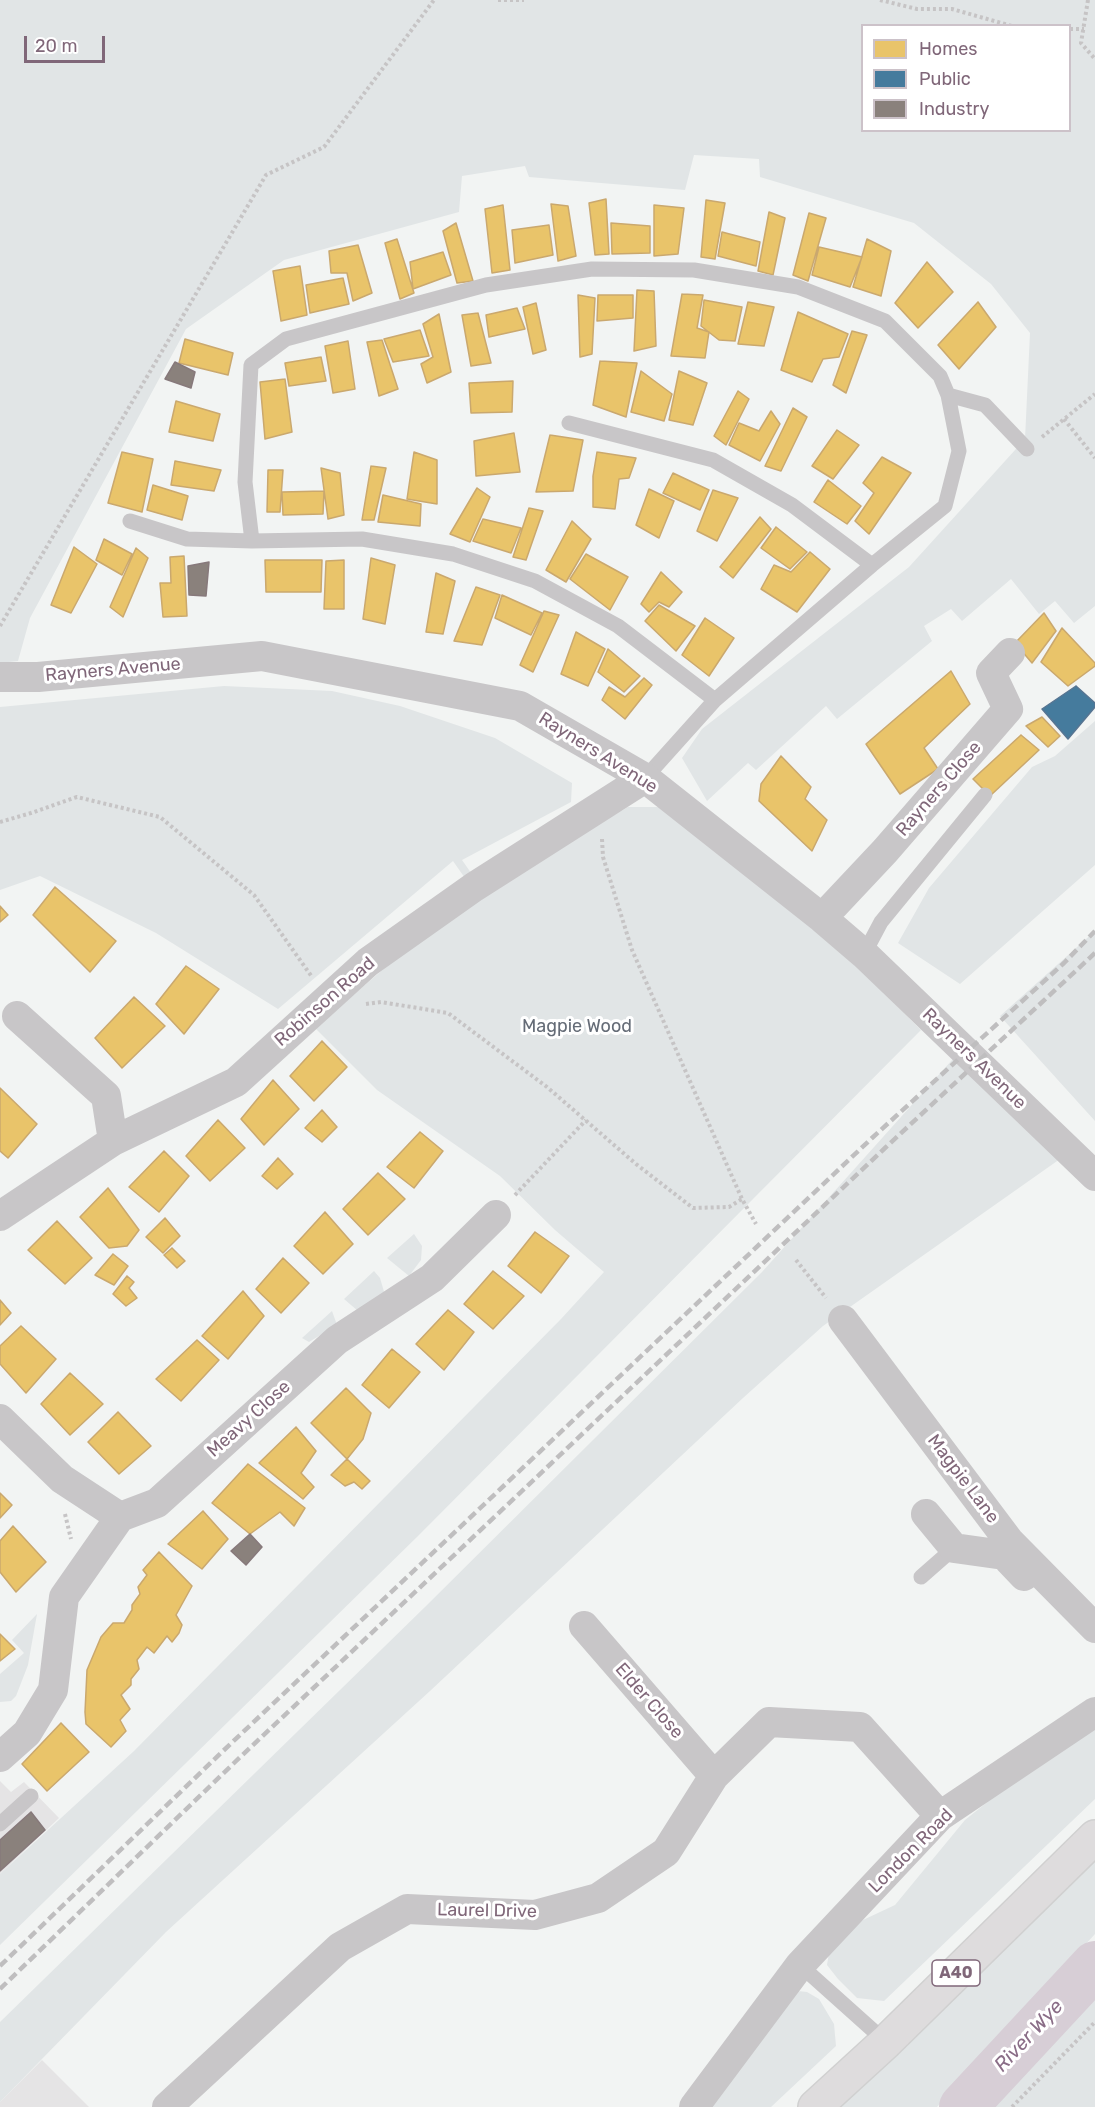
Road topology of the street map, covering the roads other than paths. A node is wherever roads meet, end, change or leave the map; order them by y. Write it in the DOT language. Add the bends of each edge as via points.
graph roads {
  1 [pos="948,395"];
  2 [pos="569,423"];
  3 [pos="1028,449"];
  4 [pos="130,521"];
  5 [pos="252,541"];
  6 [pos="872,565"];
  7 [pos="1010,653"];
  8 [pos="0,677"];
  9 [pos="715,700"];
  10 [pos="645,778"];
  11 [pos="985,795"];
  12 [pos="822,918"];
  13 [pos="864,954"];
  14 [pos="17,1016"];
  15 [pos="113,1141"];
  16 [pos="1095,1176"];
  17 [pos="496,1215"];
  18 [pos="0,1216"];
  19 [pos="843,1320"];
  20 [pos="0,1419"];
  21 [pos="926,1514"];
  22 [pos="120,1517"];
  23 [pos="954,1548"];
  24 [pos="921,1577"];
  25 [pos="584,1626"];
  26 [pos="1095,1629"];
  27 [pos="1095,1649"];
  28 [pos="1095,1712"];
  29 [pos="0,1757"];
  30 [pos="714,1776"];
  31 [pos="31,1796"];
  32 [pos="940,1816"];
  33 [pos="0,1824"];
  34 [pos="1095,1837"];
  35 [pos="800,1965"];
  36 [pos="886,2042"];
  37 [pos="167,2107"];
  38 [pos="694,2107"];
  39 [pos="815,2107"];
  1 -- 3 [label="lane" via="985,405"];
  1 -- 5 [label="lane" via="940,376 885,321 798,287 694,270 592,269 486,285 286,339 251,365 245,482"];
  1 -- 6 [label="lane" via="959,452 945,506"];
  2 -- 6 [label="lane" via="713,460 792,505"];
  4 -- 5 [label="lane" via="187,539"];
  5 -- 9 [label="lane" via="362,539 453,554 535,581 618,626"];
  6 -- 9 [label="lane"];
  7 -- 12 [label="street, Rayners Close" via="991,673 1008,709"];
  8 -- 10 [label="street, Rayners Avenue" via="38,677 262,656 520,706"];
  9 -- 10 [label="lane"];
  10 -- 12 [label="street, Rayners Avenue"];
  10 -- 15 [label="street, Robinson Road" via="474,887 368,962 236,1082"];
  11 -- 13 [label="lane" via="881,922"];
  12 -- 13 [label="street, Rayners Avenue"];
  13 -- 16 [label="street, Rayners Avenue"];
  14 -- 15 [label="street" via="106,1096"];
  15 -- 18 [label="street, Robinson Road"];
  17 -- 22 [label="street, Meavy Close" via="432,1278 336,1340 157,1503"];
  19 -- 26 [label="street, Magpie Lane" via="1008,1540"];
  20 -- 22 [label="street" via="62,1479"];
  21 -- 23 [label="street"];
  22 -- 29 [label="street" via="64,1598 53,1690 27,1732"];
  23 -- 24 [label="lane"];
  23 -- 27 [label="street" via="1004,1555"];
  25 -- 30 [label="street, Elder Close"];
  28 -- 32 [label="street, London Road"];
  30 -- 32 [label="street, Laurel Drive" via="769,1722 860,1727"];
  30 -- 37 [label="street, Laurel Drive" via="666,1852 598,1898 535,1915 406,1909 340,1947"];
  31 -- 33 [label="lane"];
  32 -- 35 [label="street, London Road"];
  34 -- 36 [label="main road, A40"];
  35 -- 36 [label="lane"];
  35 -- 38 [label="street, London Road"];
  36 -- 39 [label="main road, A40"];
}
